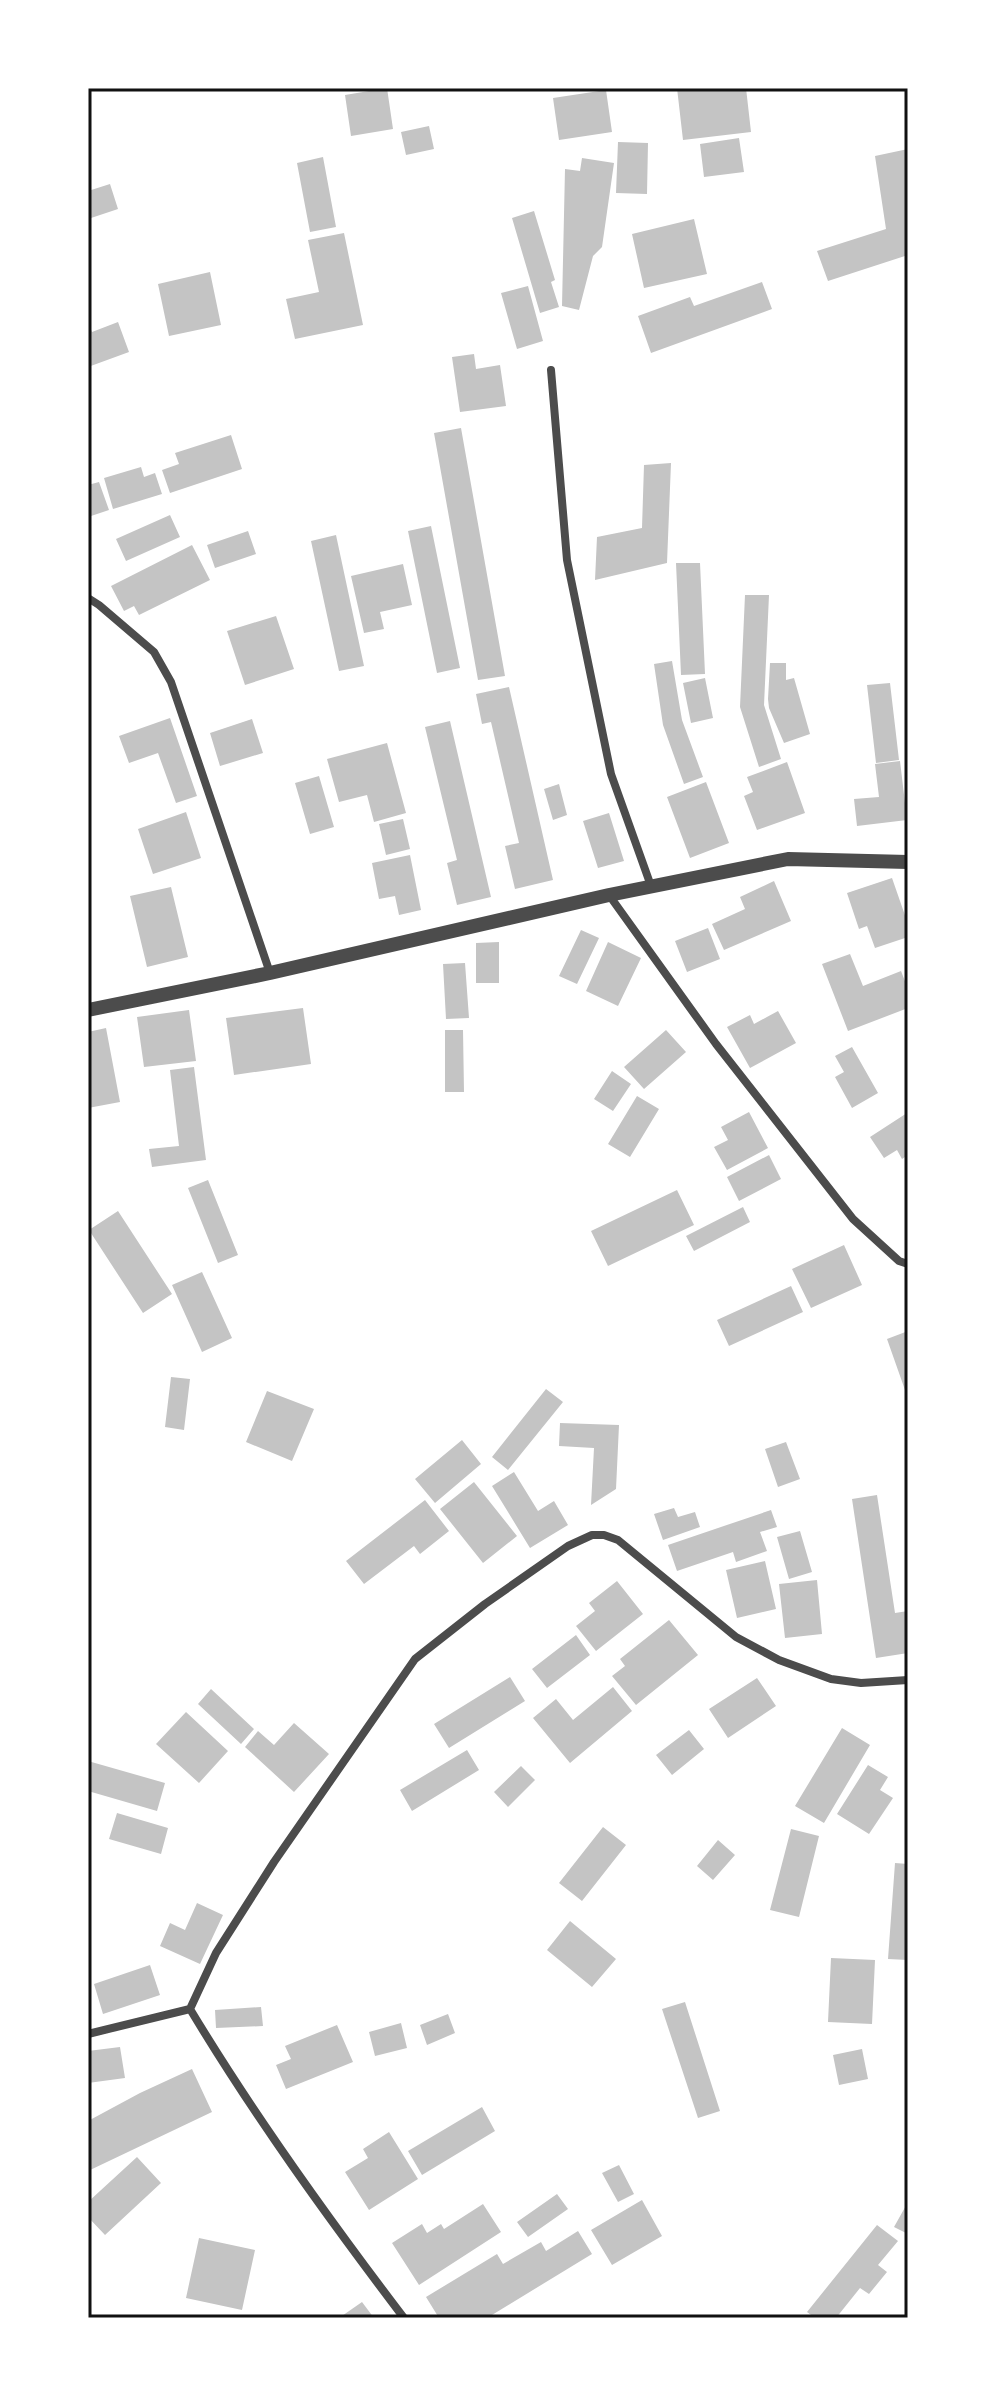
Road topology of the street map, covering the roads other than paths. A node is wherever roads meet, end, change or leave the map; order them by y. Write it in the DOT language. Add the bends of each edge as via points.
graph roads {
  1 [pos="551,370"];
  2 [pos="88,598"];
  3 [pos="908,862"];
  4 [pos="651,886"];
  5 [pos="609,895"];
  6 [pos="270,973"];
  7 [pos="88,1010"];
  8 [pos="908,1264"];
  9 [pos="908,1680"];
  10 [pos="190,2009"];
  11 [pos="88,2034"];
  12 [pos="404,2318"];
  1 -- 4 [label="street" via="567,560 611,774"];
  2 -- 6 [label="street" via="154,652 171,682"];
  3 -- 4 [label="street" via="788,859"];
  4 -- 5 [label="street"];
  5 -- 6 [label="street"];
  5 -- 8 [label="street" via="716,1044 853,1219"];
  6 -- 7 [label="street"];
  9 -- 10 [label="street" via="831,1679 779,1660 736,1637 618,1540 592,1535 485,1604 415,1659 274,1862 216,1953"];
  10 -- 11 [label="street"];
  10 -- 12 [label="street" via="252,2110"];
}
